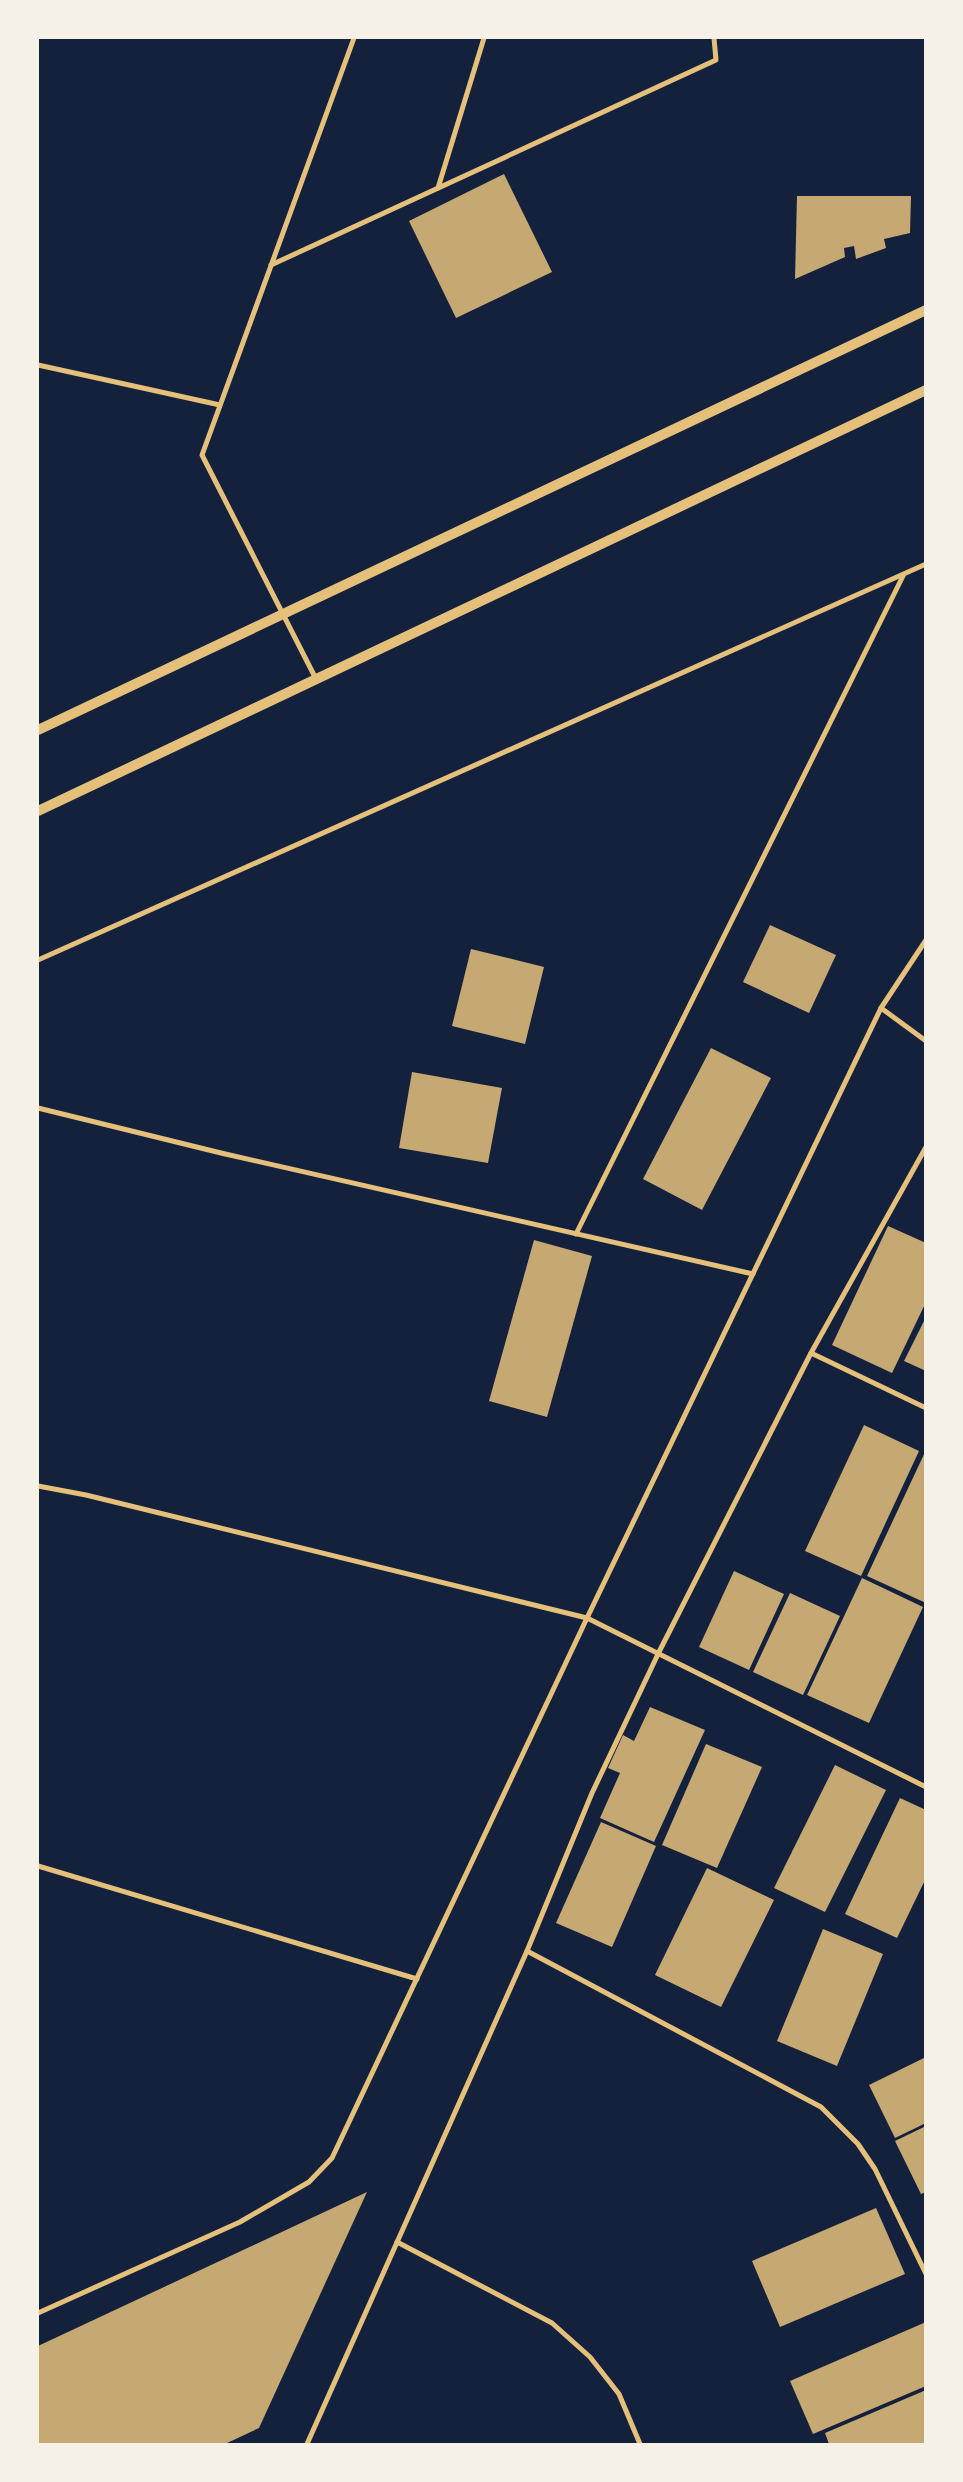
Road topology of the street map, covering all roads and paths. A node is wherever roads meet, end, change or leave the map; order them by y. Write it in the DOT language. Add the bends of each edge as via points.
graph roads {
  1 [pos="354,38"];
  2 [pos="484,38"];
  3 [pos="714,38"];
  4 [pos="438,188"];
  5 [pos="271,265"];
  6 [pos="926,310"];
  7 [pos="38,365"];
  8 [pos="926,390"];
  9 [pos="220,405"];
  10 [pos="926,564"];
  11 [pos="903,576"];
  12 [pos="284,615"];
  13 [pos="316,679"];
  14 [pos="38,730"];
  15 [pos="38,811"];
  16 [pos="926,940"];
  17 [pos="38,960"];
  18 [pos="881,1008"];
  19 [pos="926,1041"];
  20 [pos="38,1108"];
  21 [pos="926,1147"];
  22 [pos="576,1234"];
  23 [pos="753,1274"];
  24 [pos="810,1353"];
  25 [pos="926,1408"];
  26 [pos="38,1486"];
  27 [pos="587,1618"];
  28 [pos="659,1652"];
  29 [pos="926,1787"];
  30 [pos="38,1866"];
  31 [pos="527,1951"];
  32 [pos="417,1980"];
  33 [pos="397,2242"];
  34 [pos="926,2274"];
  35 [pos="38,2313"];
  36 [pos="307,2444"];
  37 [pos="640,2444"];
  1 -- 5 [label="street"];
  2 -- 4 [label="street"];
  3 -- 4 [label="street" via="716,60"];
  4 -- 5 [label="street"];
  5 -- 9 [label="street"];
  6 -- 12 [label="main road"];
  7 -- 9 [label="street"];
  8 -- 13 [label="main road"];
  9 -- 12 [label="street" via="202,455"];
  10 -- 11 [label="street"];
  11 -- 17 [label="street"];
  11 -- 22 [label="street"];
  12 -- 13 [label="street"];
  12 -- 14 [label="main road"];
  13 -- 15 [label="main road"];
  16 -- 18 [label="street"];
  18 -- 19 [label="street"];
  18 -- 23 [label="street"];
  20 -- 22 [label="street"];
  21 -- 24 [label="street"];
  22 -- 23 [label="street"];
  23 -- 27 [label="street"];
  24 -- 25 [label="street"];
  24 -- 28 [label="street"];
  26 -- 27 [label="street"];
  27 -- 28 [label="street"];
  27 -- 32 [label="street"];
  28 -- 29 [label="street"];
  28 -- 31 [label="street" via="592,1793"];
  30 -- 32 [label="street"];
  31 -- 33 [label="street"];
  31 -- 34 [label="street" via="821,2107 858,2144 875,2169"];
  32 -- 35 [label="street" via="332,2158 309,2182 240,2222"];
  33 -- 36 [label="street"];
  33 -- 37 [label="street" via="552,2323 590,2357 619,2394"];
}
